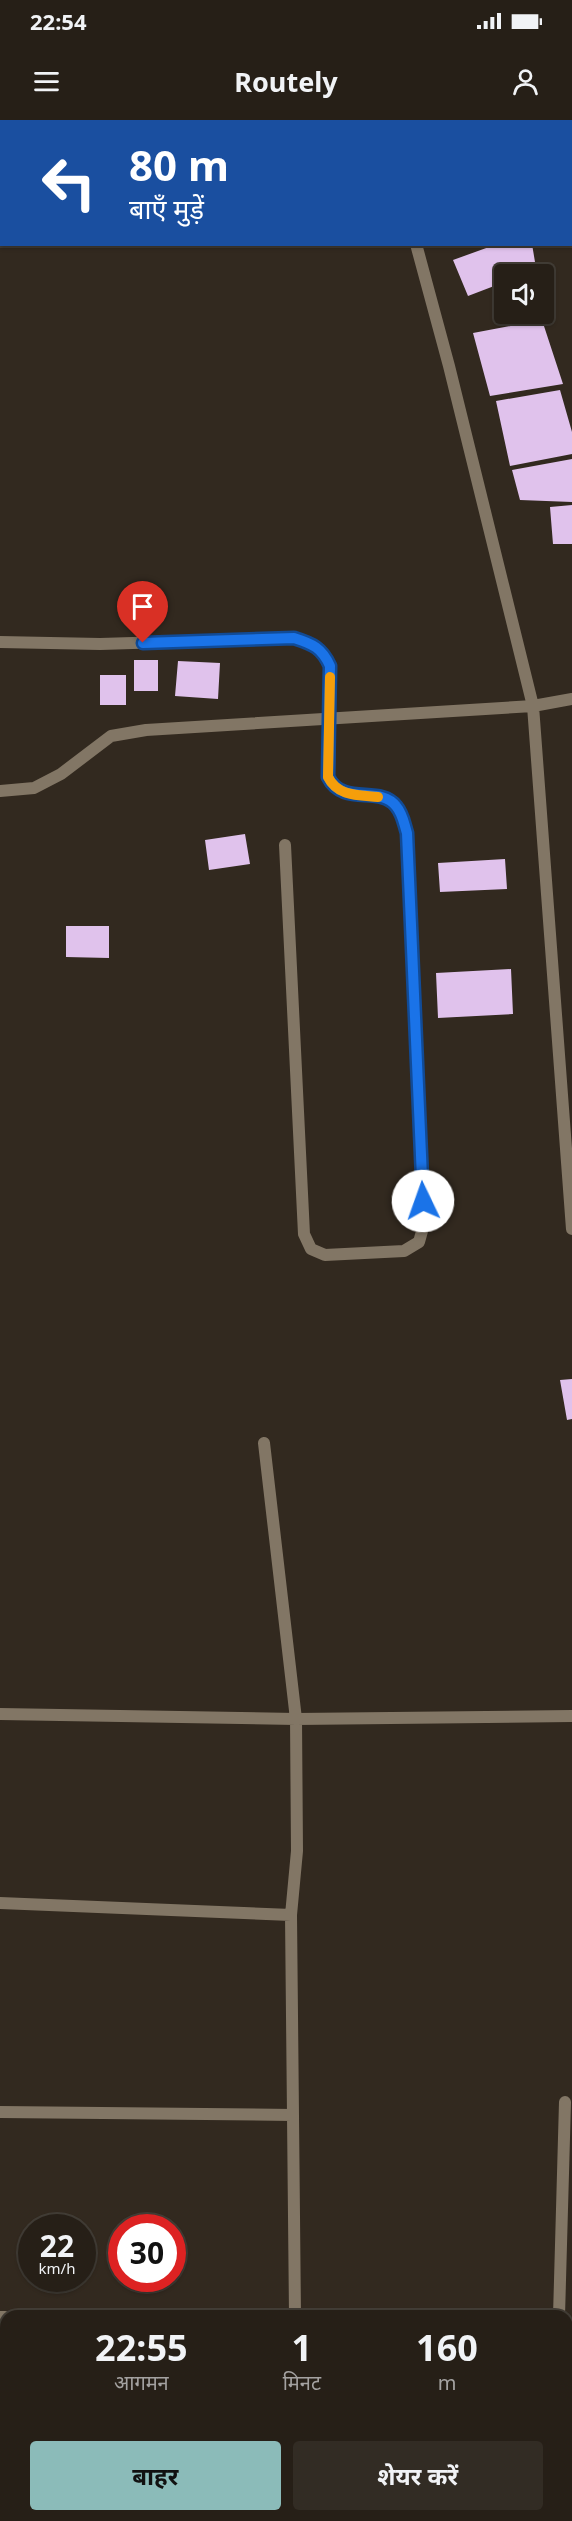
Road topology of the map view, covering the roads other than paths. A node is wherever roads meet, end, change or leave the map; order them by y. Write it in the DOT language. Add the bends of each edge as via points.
graph roads {
  1 [pos="417,246"];
  2 [pos="0,642"];
  3 [pos="572,699"];
  4 [pos="533,706"];
  5 [pos="330,718"];
  6 [pos="0,791"];
  7 [pos="285,845"];
  8 [pos="572,1229"];
  9 [pos="264,1443"];
  10 [pos="0,1714"];
  11 [pos="572,1716"];
  12 [pos="296,1719"];
  13 [pos="0,1903"];
  14 [pos="291,1915"];
  15 [pos="565,2102"];
  16 [pos="0,2112"];
  17 [pos="293,2115"];
  18 [pos="295,2310"];
  19 [pos="559,2310"];
  1 -- 4 [label="street"];
  2 -- 5 [label="street" via="100,644 294,638 314,644 330,666"];
  3 -- 4 [label="street"];
  4 -- 5 [label="street"];
  4 -- 8 [label="street"];
  5 -- 6 [label="street" via="146,730 111,736 61,774 34,788"];
  5 -- 7 [label="street" via="328,777 333,787 346,794 383,798 395,804 407,833 424,1224 419,1242 404,1251 325,1255 311,1249 304,1234"];
  9 -- 12 [label="street"];
  10 -- 12 [label="street"];
  11 -- 12 [label="street"];
  12 -- 14 [label="street" via="297,1851"];
  13 -- 14 [label="street"];
  14 -- 17 [label="street"];
  15 -- 19 [label="street"];
  16 -- 17 [label="street"];
  17 -- 18 [label="street"];
}
